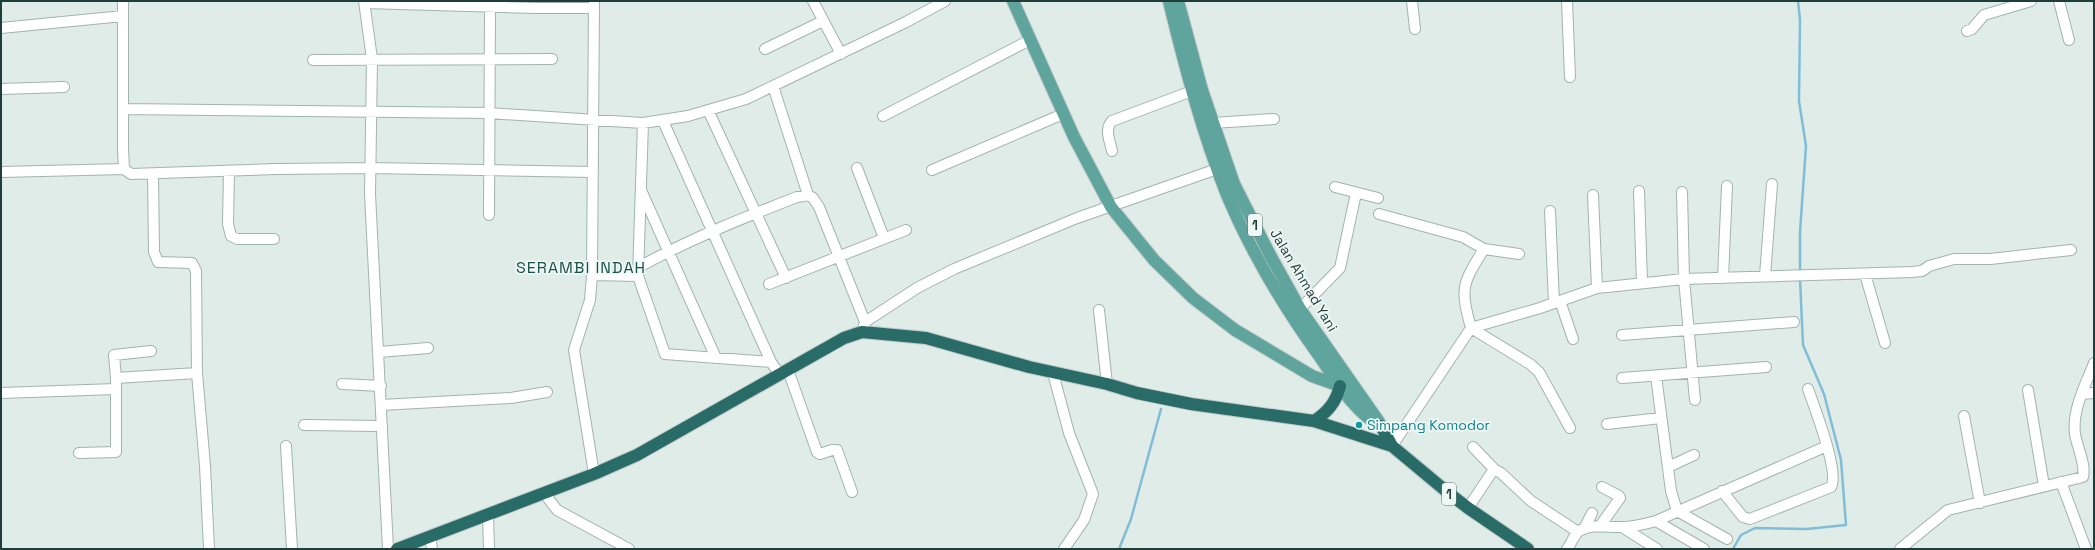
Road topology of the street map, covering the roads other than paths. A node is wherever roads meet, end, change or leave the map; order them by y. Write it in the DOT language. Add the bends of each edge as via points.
graph roads {
  1 [pos="123,1"];
  2 [pos="813,1"];
  3 [pos="945,1"];
  4 [pos="1013,1"];
  5 [pos="1169,1"];
  6 [pos="1178,1"];
  7 [pos="1412,1"];
  8 [pos="1567,1"];
  9 [pos="2031,1"];
  10 [pos="2059,1"];
  11 [pos="365,2"];
  12 [pos="594,4"];
  13 [pos="536,5"];
  14 [pos="490,7"];
  15 [pos="122,16"];
  16 [pos="823,22"];
  17 [pos="1,28"];
  18 [pos="1415,29"];
  19 [pos="1967,32"];
  20 [pos="1030,40"];
  21 [pos="2069,40"];
  22 [pos="765,48"];
  23 [pos="841,54"];
  24 [pos="489,58"];
  25 [pos="372,59"];
  26 [pos="552,59"];
  27 [pos="313,60"];
  28 [pos="1570,77"];
  29 [pos="773,86"];
  30 [pos="64,87"];
  31 [pos="1,89"];
  32 [pos="1196,89"];
  33 [pos="123,109"];
  34 [pos="708,110"];
  35 [pos="371,112"];
  36 [pos="488,114"];
  37 [pos="1063,114"];
  38 [pos="883,116"];
  39 [pos="1274,119"];
  40 [pos="594,120"];
  41 [pos="663,121"];
  42 [pos="643,123"];
  43 [pos="1213,123"];
  44 [pos="1112,151"];
  45 [pos="371,168"];
  46 [pos="857,168"];
  47 [pos="124,169"];
  48 [pos="1217,169"];
  49 [pos="489,170"];
  50 [pos="932,170"];
  51 [pos="229,171"];
  52 [pos="1,172"];
  53 [pos="593,172"];
  54 [pos="153,174"];
  55 [pos="1772,184"];
  56 [pos="1727,186"];
  57 [pos="640,187"];
  58 [pos="1335,188"];
  59 [pos="1639,191"];
  60 [pos="1682,192"];
  61 [pos="1356,193"];
  62 [pos="808,195"];
  63 [pos="1593,195"];
  64 [pos="1378,198"];
  65 [pos="1111,208"];
  66 [pos="1550,211"];
  67 [pos="756,213"];
  68 [pos="1379,214"];
  69 [pos="489,215"];
  70 [pos="713,230"];
  71 [pos="906,230"];
  72 [pos="884,238"];
  73 [pos="274,239"];
  74 [pos="1484,249"];
  75 [pos="669,250"];
  76 [pos="2071,250"];
  77 [pos="1519,254"];
  78 [pos="838,257"];
  79 [pos="638,271"];
  80 [pos="1865,274"];
  81 [pos="592,275"];
  82 [pos="1765,276"];
  83 [pos="786,278"];
  84 [pos="1723,278"];
  85 [pos="1684,279"];
  86 [pos="1642,283"];
  87 [pos="769,284"];
  88 [pos="1597,288"];
  89 [pos="1557,302"];
  90 [pos="1300,309"];
  91 [pos="1099,310"];
  92 [pos="1794,322"];
  93 [pos="864,327"];
  94 [pos="1471,328"];
  95 [pos="1688,330"];
  96 [pos="1622,334"];
  97 [pos="1573,339"];
  98 [pos="1885,343"];
  99 [pos="428,348"];
  100 [pos="151,351"];
  101 [pos="379,352"];
  102 [pos="716,358"];
  103 [pos="771,362"];
  104 [pos="2094,363"];
  105 [pos="1766,367"];
  106 [pos="784,372"];
  107 [pos="1692,372"];
  108 [pos="197,373"];
  109 [pos="1053,373"];
  110 [pos="1656,376"];
  111 [pos="116,378"];
  112 [pos="1622,378"];
  113 [pos="342,384"];
  114 [pos="1107,384"];
  115 [pos="381,386"];
  116 [pos="1340,386"];
  117 [pos="116,389"];
  118 [pos="1808,389"];
  119 [pos="2028,390"];
  120 [pos="547,392"];
  121 [pos="1,393"];
  122 [pos="2094,393"];
  123 [pos="2082,394"];
  124 [pos="1695,400"];
  125 [pos="381,405"];
  126 [pos="1964,416"];
  127 [pos="1661,418"];
  128 [pos="1314,420"];
  129 [pos="1607,424"];
  130 [pos="304,425"];
  131 [pos="382,426"];
  132 [pos="1381,426"];
  133 [pos="1570,428"];
  134 [pos="286,446"];
  135 [pos="1392,446"];
  136 [pos="1828,446"];
  137 [pos="1473,447"];
  138 [pos="79,453"];
  139 [pos="1694,455"];
  140 [pos="1668,467"];
  141 [pos="1494,469"];
  142 [pos="594,474"];
  143 [pos="2061,482"];
  144 [pos="2044,486"];
  145 [pos="1602,487"];
  146 [pos="1722,491"];
  147 [pos="852,492"];
  148 [pos="544,493"];
  149 [pos="1980,503"];
  150 [pos="1468,508"];
  151 [pos="1677,511"];
  152 [pos="1592,513"];
  153 [pos="488,514"];
  154 [pos="1656,520"];
  155 [pos="1600,526"];
  156 [pos="1622,527"];
  157 [pos="1581,530"];
  158 [pos="430,536"];
  159 [pos="1727,539"];
  160 [pos="1912,546"];
  161 [pos="209,549"];
  162 [pos="292,549"];
  163 [pos="388,549"];
  164 [pos="397,549"];
  165 [pos="432,549"];
  166 [pos="489,549"];
  167 [pos="629,549"];
  168 [pos="1064,549"];
  169 [pos="1528,549"];
  170 [pos="1567,549"];
  171 [pos="1657,549"];
  172 [pos="1704,549"];
  173 [pos="1900,549"];
  174 [pos="2086,549"];
  1 -- 15 [label="street"];
  2 -- 16 [label="street"];
  3 -- 23 [label="street"];
  4 -- 20 [label="main road"];
  5 -- 32 [label="main road, 1"];
  6 -- 32 [label="main road, Jalan Ahmad Yani / 1"];
  7 -- 18 [label="street"];
  8 -- 28 [label="street"];
  9 -- 19 [label="street" via="1984,15"];
  10 -- 21 [label="street"];
  11 -- 14 [label="street"];
  11 -- 25 [label="street"];
  12 -- 13 [label="street"];
  12 -- 40 [label="street"];
  13 -- 14 [label="street"];
  14 -- 24 [label="street"];
  15 -- 17 [label="street"];
  15 -- 33 [label="street"];
  16 -- 22 [label="street"];
  16 -- 23 [label="street"];
  20 -- 37 [label="main road"];
  20 -- 38 [label="street"];
  23 -- 29 [label="street"];
  24 -- 25 [label="street"];
  24 -- 26 [label="street"];
  24 -- 36 [label="street"];
  25 -- 27 [label="street"];
  25 -- 35 [label="street"];
  29 -- 34 [label="street"];
  29 -- 62 [label="street"];
  30 -- 31 [label="street"];
  32 -- 43 [label="main road, Jalan Ahmad Yani / 1"];
  32 -- 44 [label="street" via="1112,122 1108,125"];
  32 -- 48 [label="main road, 1"];
  33 -- 35 [label="street"];
  33 -- 47 [label="street"];
  34 -- 41 [label="street"];
  34 -- 67 [label="street"];
  35 -- 36 [label="street"];
  35 -- 45 [label="street"];
  36 -- 40 [label="street"];
  36 -- 49 [label="street"];
  37 -- 50 [label="street"];
  37 -- 65 [label="main road"];
  39 -- 43 [label="street"];
  40 -- 42 [label="street"];
  40 -- 53 [label="street"];
  41 -- 42 [label="street"];
  41 -- 70 [label="street"];
  42 -- 57 [label="street"];
  43 -- 90 [label="main road, Jalan Ahmad Yani / 1" via="1234,184"];
  45 -- 49 [label="street"];
  45 -- 51 [label="street"];
  45 -- 101 [label="street"];
  46 -- 72 [label="street"];
  47 -- 52 [label="street"];
  47 -- 54 [label="street" via="131,174"];
  48 -- 65 [label="street"];
  48 -- 116 [label="main road, 1" via="1243,229 1274,286"];
  49 -- 53 [label="street"];
  49 -- 69 [label="street"];
  51 -- 54 [label="street"];
  51 -- 73 [label="street" via="228,224 231,236 237,239"];
  53 -- 81 [label="street"];
  54 -- 108 [label="street" via="154,252 158,262 188,262 195,267"];
  55 -- 82 [label="street"];
  56 -- 84 [label="street"];
  57 -- 75 [label="street"];
  57 -- 79 [label="street"];
  58 -- 61 [label="street"];
  59 -- 86 [label="street"];
  60 -- 85 [label="street"];
  61 -- 64 [label="street"];
  61 -- 90 [label="street" via="1340,268"];
  62 -- 67 [label="street"];
  62 -- 78 [label="street" via="819,208"];
  63 -- 88 [label="street"];
  65 -- 93 [label="street" via="1077,218 954,269 917,288"];
  65 -- 116 [label="main road" via="1154,260 1193,298 1235,330 1319,379"];
  66 -- 89 [label="street"];
  67 -- 70 [label="street"];
  67 -- 83 [label="street"];
  68 -- 74 [label="street" via="1463,237"];
  70 -- 75 [label="street"];
  70 -- 103 [label="street"];
  71 -- 72 [label="street"];
  72 -- 78 [label="street"];
  74 -- 77 [label="street"];
  74 -- 94 [label="street" via="1464,283 1464,303"];
  75 -- 79 [label="street"];
  75 -- 102 [label="street"];
  76 -- 80 [label="street" via="1990,259 1954,259 1929,266 1922,271"];
  78 -- 83 [label="street"];
  78 -- 93 [label="street"];
  79 -- 81 [label="street"];
  79 -- 102 [label="street" via="665,354"];
  80 -- 82 [label="street"];
  80 -- 98 [label="street"];
  81 -- 142 [label="street" via="590,300 574,350"];
  82 -- 84 [label="street"];
  83 -- 87 [label="street"];
  84 -- 85 [label="street"];
  85 -- 86 [label="street"];
  85 -- 95 [label="street"];
  86 -- 88 [label="street"];
  88 -- 89 [label="street"];
  89 -- 94 [label="street"];
  89 -- 97 [label="street"];
  90 -- 132 [label="main road, Jalan Ahmad Yani / 1" via="1377,416"];
  91 -- 114 [label="street"];
  92 -- 95 [label="street"];
  93 -- 106 [label="highway"];
  93 -- 109 [label="highway" via="926,338"];
  94 -- 133 [label="street" via="1539,372"];
  94 -- 135 [label="street"];
  95 -- 96 [label="street"];
  95 -- 107 [label="street"];
  99 -- 101 [label="street"];
  100 -- 111 [label="street" via="114,354"];
  101 -- 115 [label="street"];
  102 -- 103 [label="street"];
  103 -- 106 [label="street"];
  104 -- 123 [label="street"];
  105 -- 107 [label="street"];
  106 -- 142 [label="highway" via="637,455"];
  106 -- 147 [label="street" via="817,452 820,454 837,450"];
  107 -- 110 [label="street"];
  107 -- 124 [label="street"];
  108 -- 111 [label="street"];
  108 -- 161 [label="street"];
  109 -- 114 [label="highway"];
  109 -- 168 [label="street" via="1069,433 1093,494 1084,520"];
  110 -- 112 [label="street"];
  110 -- 127 [label="street"];
  111 -- 117 [label="street"];
  113 -- 115 [label="street"];
  114 -- 128 [label="highway" via="1191,404"];
  115 -- 125 [label="street"];
  116 -- 128 [label="highway" via="1329,409"];
  116 -- 132 [label="main road, 1" via="1370,420"];
  117 -- 121 [label="street"];
  117 -- 138 [label="street" via="116,452"];
  118 -- 136 [label="street"];
  119 -- 144 [label="street"];
  120 -- 125 [label="street" via="511,398"];
  122 -- 123 [label="street"];
  123 -- 143 [label="street" via="2075,422 2075,434 2084,475"];
  125 -- 131 [label="street"];
  126 -- 149 [label="street"];
  127 -- 129 [label="street"];
  127 -- 140 [label="street"];
  128 -- 135 [label="highway"];
  130 -- 131 [label="street"];
  131 -- 163 [label="street"];
  132 -- 135 [label="highway, 1"];
  134 -- 162 [label="street"];
  135 -- 150 [label="highway, 1"];
  136 -- 146 [label="street"];
  136 -- 146 [label="street" via="1833,479 1831,487 1750,519 1743,517"];
  137 -- 141 [label="street"];
  139 -- 140 [label="street"];
  140 -- 151 [label="street"];
  141 -- 150 [label="street"];
  141 -- 157 [label="street" via="1502,473 1531,502"];
  142 -- 148 [label="highway"];
  143 -- 144 [label="street"];
  143 -- 174 [label="street"];
  144 -- 149 [label="street"];
  145 -- 155 [label="street" via="1620,498"];
  146 -- 151 [label="street"];
  148 -- 153 [label="highway"];
  148 -- 167 [label="street" via="557,510"];
  149 -- 160 [label="street" via="1948,510"];
  150 -- 169 [label="highway, 1"];
  151 -- 154 [label="street"];
  151 -- 159 [label="street"];
  152 -- 157 [label="street"];
  153 -- 158 [label="highway"];
  153 -- 166 [label="street"];
  154 -- 156 [label="street" via="1638,526"];
  154 -- 172 [label="street"];
  155 -- 156 [label="street"];
  155 -- 157 [label="street"];
  156 -- 171 [label="street"];
  157 -- 170 [label="street"];
  158 -- 164 [label="highway"];
  158 -- 165 [label="street"];
  160 -- 173 [label="street"];
}
